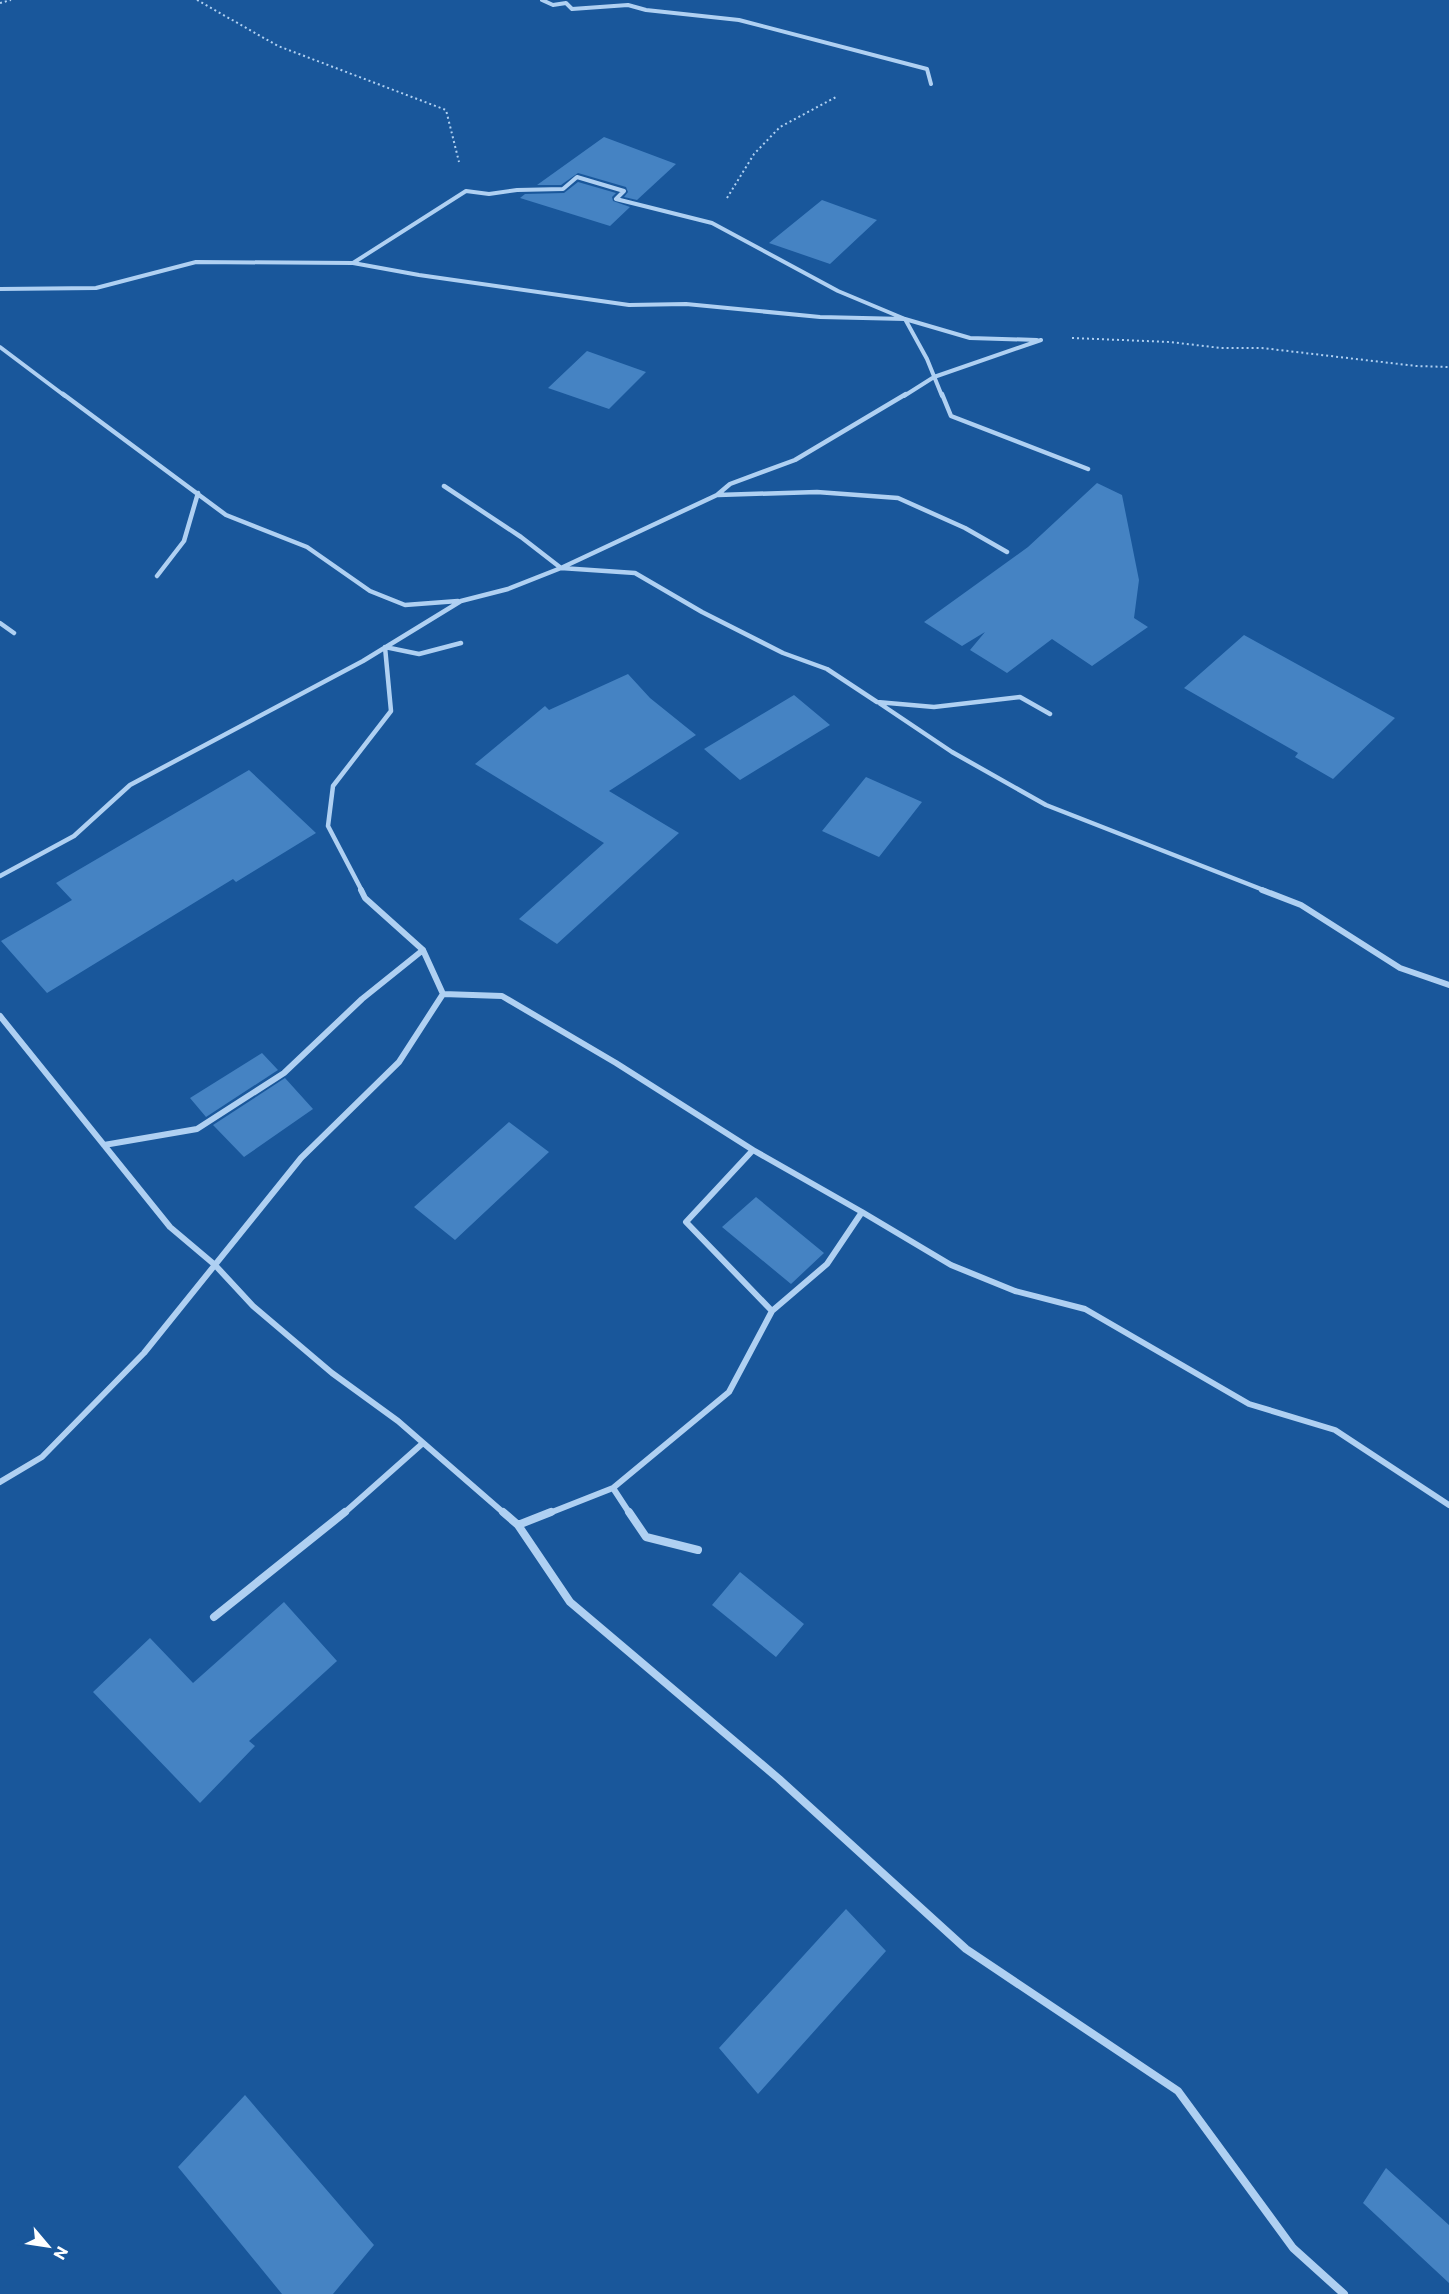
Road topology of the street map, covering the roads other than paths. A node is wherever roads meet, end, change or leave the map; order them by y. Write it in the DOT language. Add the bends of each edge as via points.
graph roads {
  1 [pos="542,0"];
  2 [pos="931,84"];
  3 [pos="353,263"];
  4 [pos="0,289"];
  5 [pos="905,319"];
  6 [pos="0,346"];
  7 [pos="934,377"];
  8 [pos="1088,469"];
  9 [pos="444,486"];
  10 [pos="198,493"];
  11 [pos="717,495"];
  12 [pos="1007,552"];
  13 [pos="561,568"];
  14 [pos="157,576"];
  15 [pos="461,601"];
  16 [pos="0,623"];
  17 [pos="14,633"];
  18 [pos="461,643"];
  19 [pos="385,647"];
  20 [pos="877,702"];
  21 [pos="1050,714"];
  22 [pos="0,876"];
  23 [pos="423,950"];
  24 [pos="1449,985"];
  25 [pos="443,994"];
  26 [pos="0,1016"];
  27 [pos="104,1145"];
  28 [pos="753,1150"];
  29 [pos="862,1212"];
  30 [pos="216,1265"];
  31 [pos="772,1311"];
  32 [pos="423,1443"];
  33 [pos="0,1482"];
  34 [pos="613,1488"];
  35 [pos="1449,1505"];
  36 [pos="518,1525"];
  37 [pos="698,1550"];
  38 [pos="214,1617"];
  39 [pos="1344,2294"];
  1 -- 2 [label="street" via="553,5 566,3 572,9 628,5 739,20 927,69"];
  3 -- 4 [label="street" via="196,262 96,288"];
  3 -- 5 [label="street" via="629,305 686,304 820,317"];
  3 -- 5 [label="street" via="466,191 489,194 562,189 577,177 624,191 616,198 712,223 838,291"];
  5 -- 7 [label="street"];
  5 -- 7 [label="street" via="970,338 1041,340"];
  6 -- 10 [label="street"];
  7 -- 8 [label="street" via="951,416"];
  7 -- 11 [label="street" via="795,460 730,484"];
  9 -- 13 [label="street"];
  10 -- 14 [label="street" via="184,541"];
  10 -- 15 [label="street" via="226,515 307,547 370,591 405,605"];
  11 -- 12 [label="street" via="817,492 898,498"];
  11 -- 13 [label="street"];
  13 -- 15 [label="street" via="508,589"];
  13 -- 20 [label="street" via="635,573 783,653 827,669"];
  15 -- 19 [label="street"];
  16 -- 17 [label="street"];
  18 -- 19 [label="street" via="419,654"];
  19 -- 22 [label="street" via="130,785 74,836"];
  19 -- 23 [label="street" via="391,711 333,786 328,826 365,898"];
  20 -- 21 [label="street" via="934,706 1020,697"];
  20 -- 24 [label="street" via="952,752 1046,805 1301,905 1400,968"];
  23 -- 25 [label="street"];
  23 -- 27 [label="street" via="362,999 284,1073 197,1129"];
  25 -- 28 [label="street" via="502,996"];
  25 -- 30 [label="street" via="399,1062 301,1158"];
  26 -- 27 [label="street"];
  27 -- 30 [label="street" via="170,1227"];
  28 -- 29 [label="street"];
  28 -- 31 [label="street" via="686,1222"];
  29 -- 31 [label="street" via="827,1264"];
  29 -- 35 [label="street" via="951,1265 1015,1291 1085,1309 1249,1404 1335,1430"];
  30 -- 32 [label="street" via="253,1306"];
  30 -- 33 [label="street" via="144,1353 42,1457"];
  31 -- 34 [label="street" via="729,1392"];
  32 -- 36 [label="street"];
  32 -- 38 [label="street" via="336,1520"];
  34 -- 36 [label="street"];
  34 -- 37 [label="street" via="646,1537"];
  36 -- 39 [label="street" via="570,1602 779,1779 966,1948 1178,2091 1293,2248"];
}
